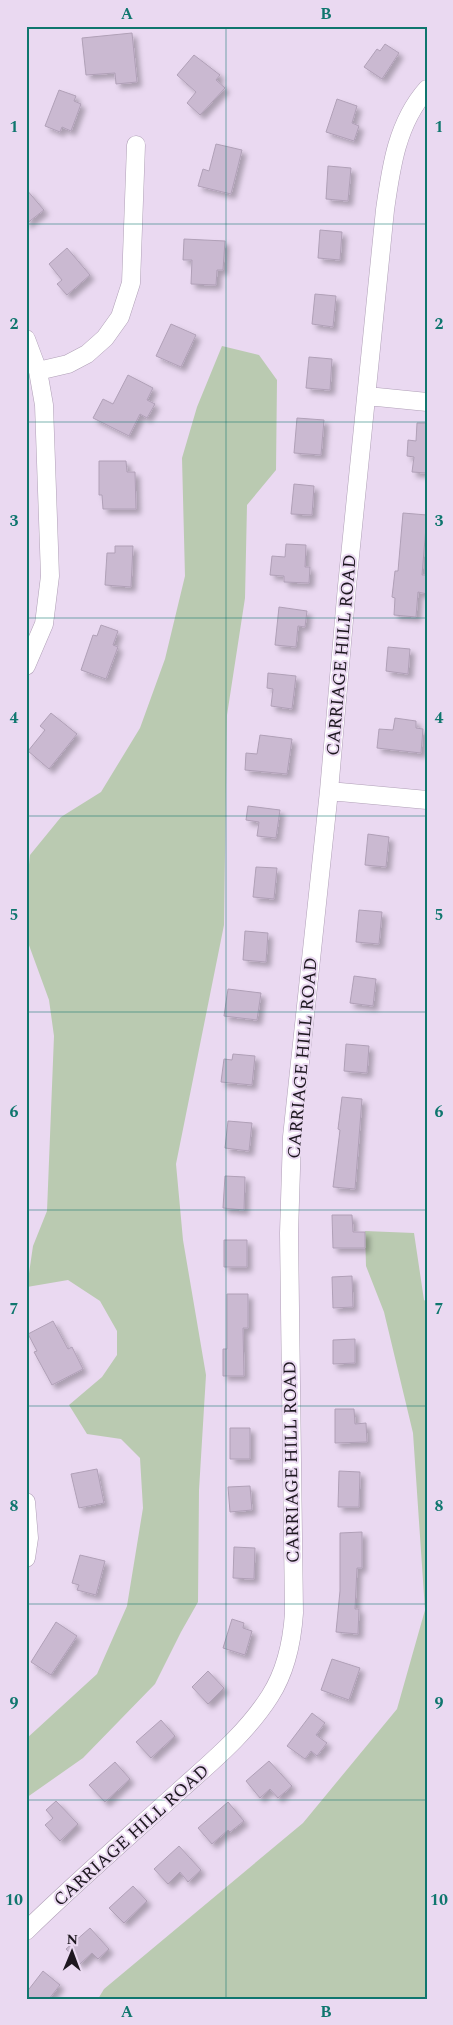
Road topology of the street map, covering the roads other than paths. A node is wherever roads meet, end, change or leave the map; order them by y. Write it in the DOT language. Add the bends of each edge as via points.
graph roads {
  1 [pos="427,89"];
  2 [pos="136,145"];
  3 [pos="26,338"];
  4 [pos="38,371"];
  5 [pos="367,396"];
  6 [pos="427,402"];
  7 [pos="26,666"];
  8 [pos="329,791"];
  9 [pos="427,800"];
  10 [pos="26,1502"];
  11 [pos="26,1558"];
  12 [pos="26,1931"];
  1 -- 5 [label="street, CARRIAGE HILL ROAD" via="402,130 389,180"];
  2 -- 4 [label="street" via="131,283 124,307 113,329 87,354 68,364"];
  3 -- 4 [label="street"];
  4 -- 7 [label="street" via="46,436 50,576 44,624"];
  5 -- 6 [label="street"];
  5 -- 8 [label="street, CARRIAGE HILL ROAD"];
  8 -- 9 [label="street"];
  8 -- 12 [label="street, CARRIAGE HILL ROAD" via="292,1137 289,1233 294,1613 287,1659 269,1697 244,1730"];
  10 -- 11 [label="street" via="29,1538"];
}
